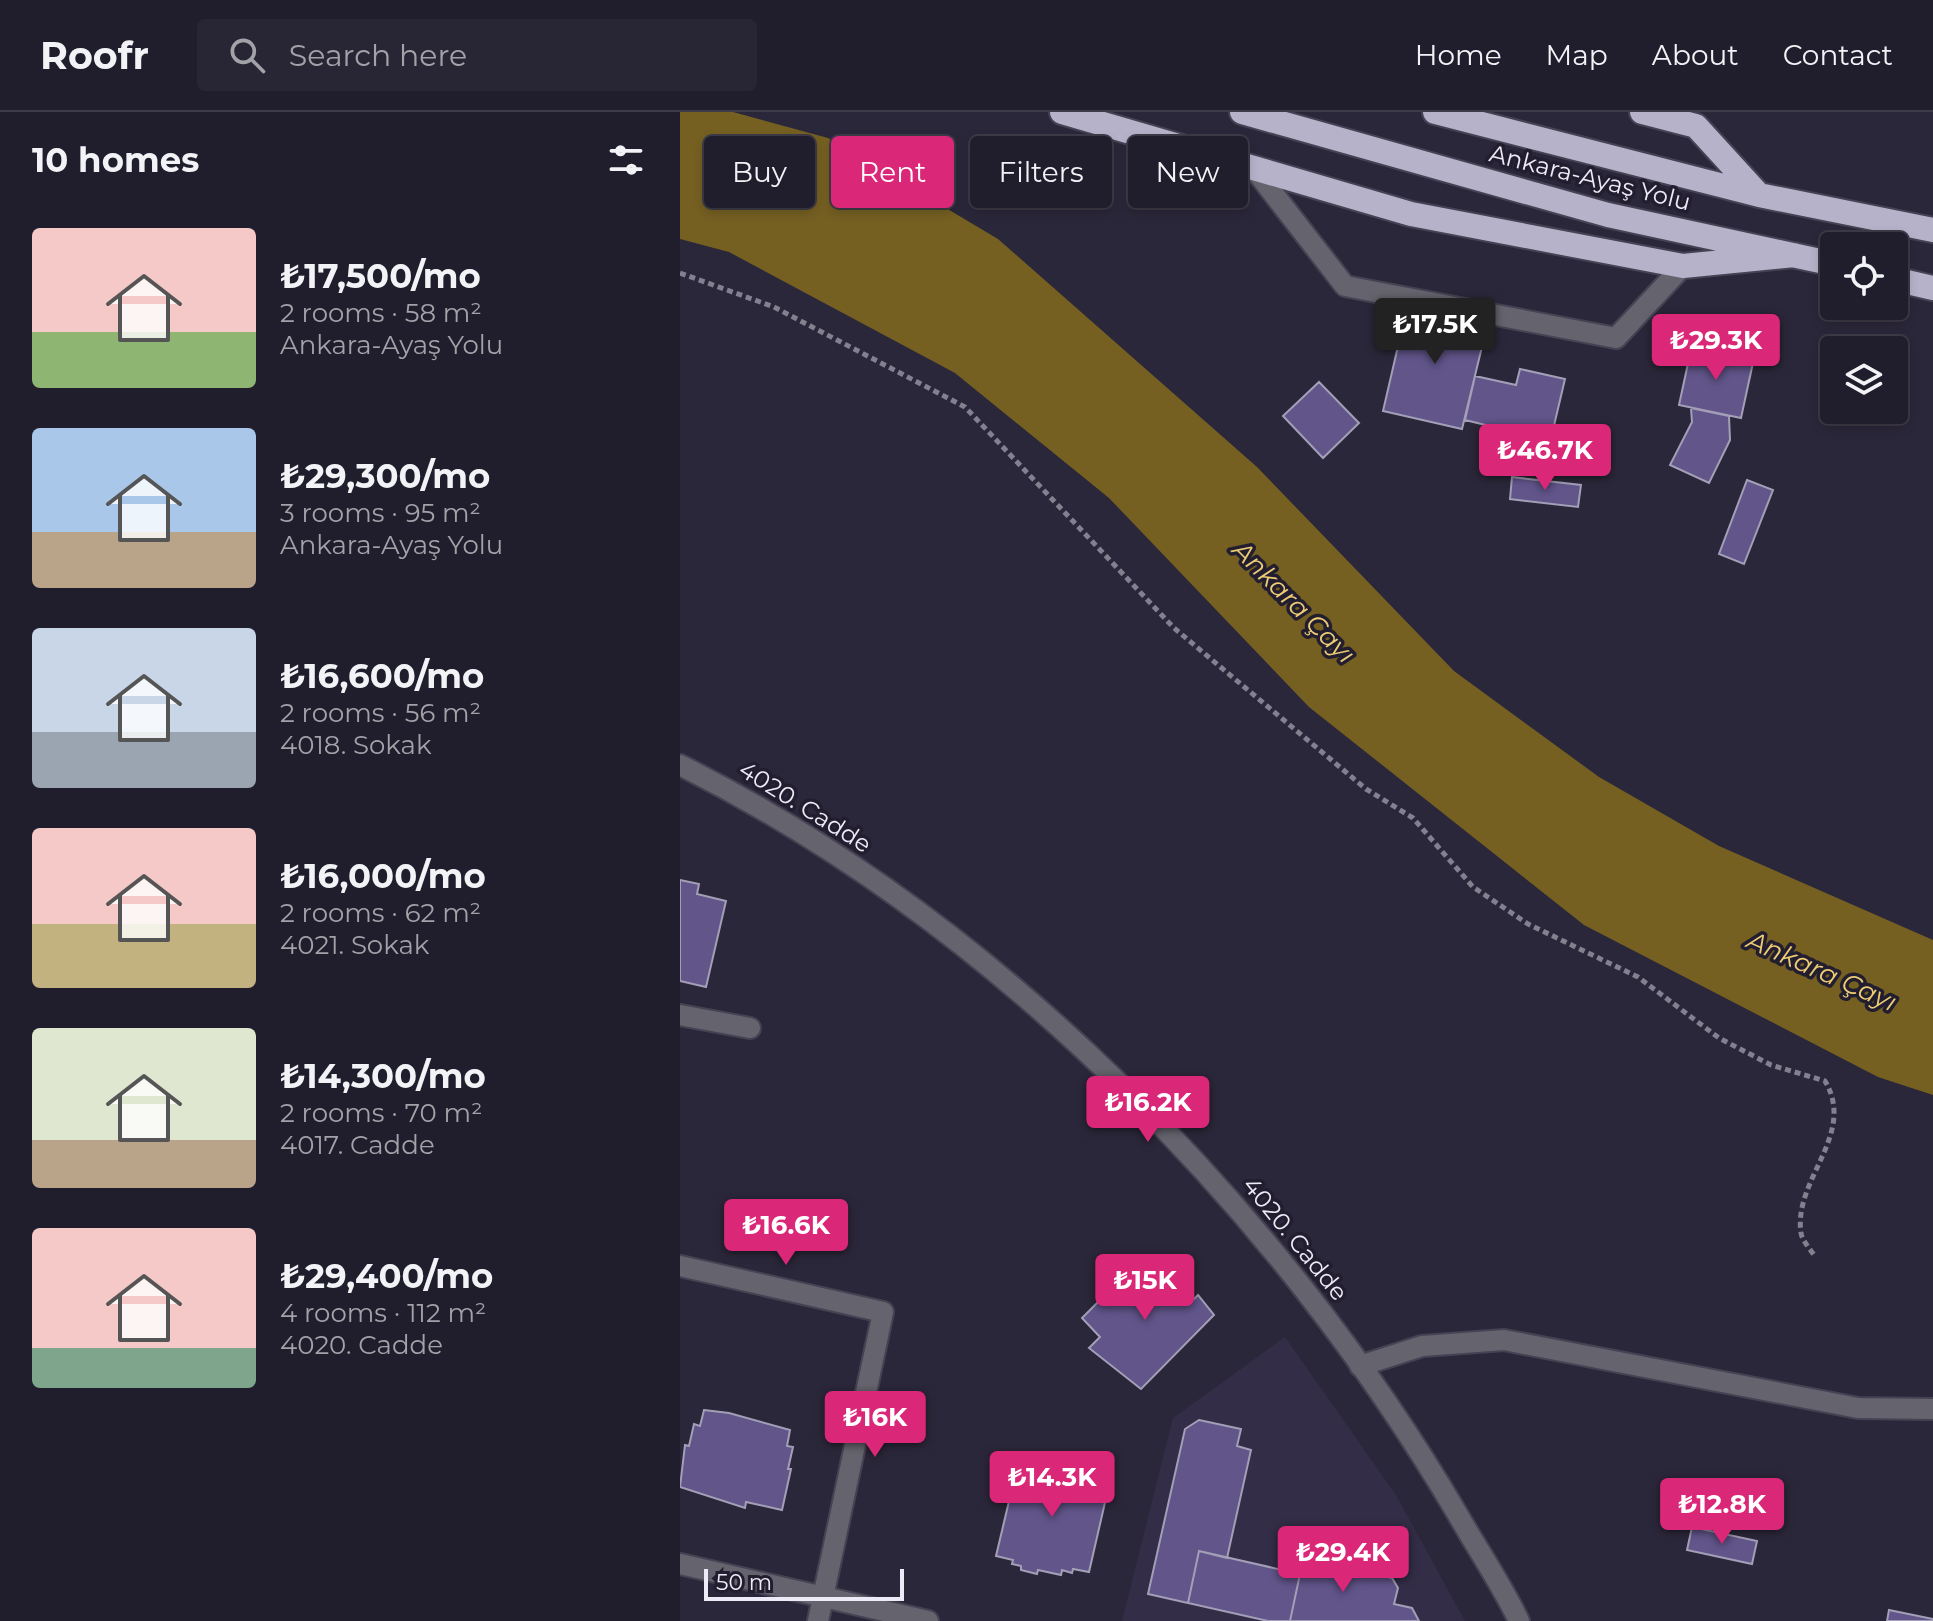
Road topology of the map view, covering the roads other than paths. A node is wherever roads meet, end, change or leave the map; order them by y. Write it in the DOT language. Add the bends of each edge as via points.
graph roads {
  1 [pos="1062,112"];
  2 [pos="1242,112"];
  3 [pos="1435,112"];
  4 [pos="1642,112"];
  5 [pos="1698,119"];
  6 [pos="1255,170"];
  7 [pos="1759,195"];
  8 [pos="1933,230"];
  9 [pos="1794,255"];
  10 [pos="1820,261"];
  11 [pos="1683,266"];
  12 [pos="1908,282"];
  13 [pos="1933,288"];
  14 [pos="680,765"];
  15 [pos="680,1015"];
  16 [pos="750,1028"];
  17 [pos="680,1266"];
  18 [pos="1360,1366"];
  19 [pos="1933,1409"];
  20 [pos="680,1564"];
  21 [pos="824,1598"];
  22 [pos="818,1621"];
  23 [pos="928,1621"];
  24 [pos="1519,1621"];
  1 -- 6 [label="highway"];
  2 -- 9 [label="highway, Ankara-Ayaş Yolu" via="1608,215"];
  3 -- 7 [label="highway, Ankara-Ayaş Yolu"];
  4 -- 5 [label="highway"];
  5 -- 7 [label="highway"];
  6 -- 11 [label="highway" via="1411,214"];
  6 -- 11 [label="street" via="1345,286 1616,338"];
  7 -- 8 [label="highway, Ankara-Ayaş Yolu"];
  9 -- 10 [label="highway, Ankara-Ayaş Yolu"];
  9 -- 11 [label="highway"];
  12 -- 13 [label="highway"];
  14 -- 18 [label="street, 4020. Cadde" via="746,798 877,883 1009,986 1124,1086 1212,1179"];
  15 -- 16 [label="street"];
  17 -- 21 [label="street" via="883,1312"];
  18 -- 19 [label="street" via="1422,1346 1504,1340 1858,1408"];
  18 -- 24 [label="street, 4020. Cadde" via="1420,1451"];
  20 -- 21 [label="street"];
  21 -- 22 [label="street"];
  21 -- 23 [label="street"];
}
